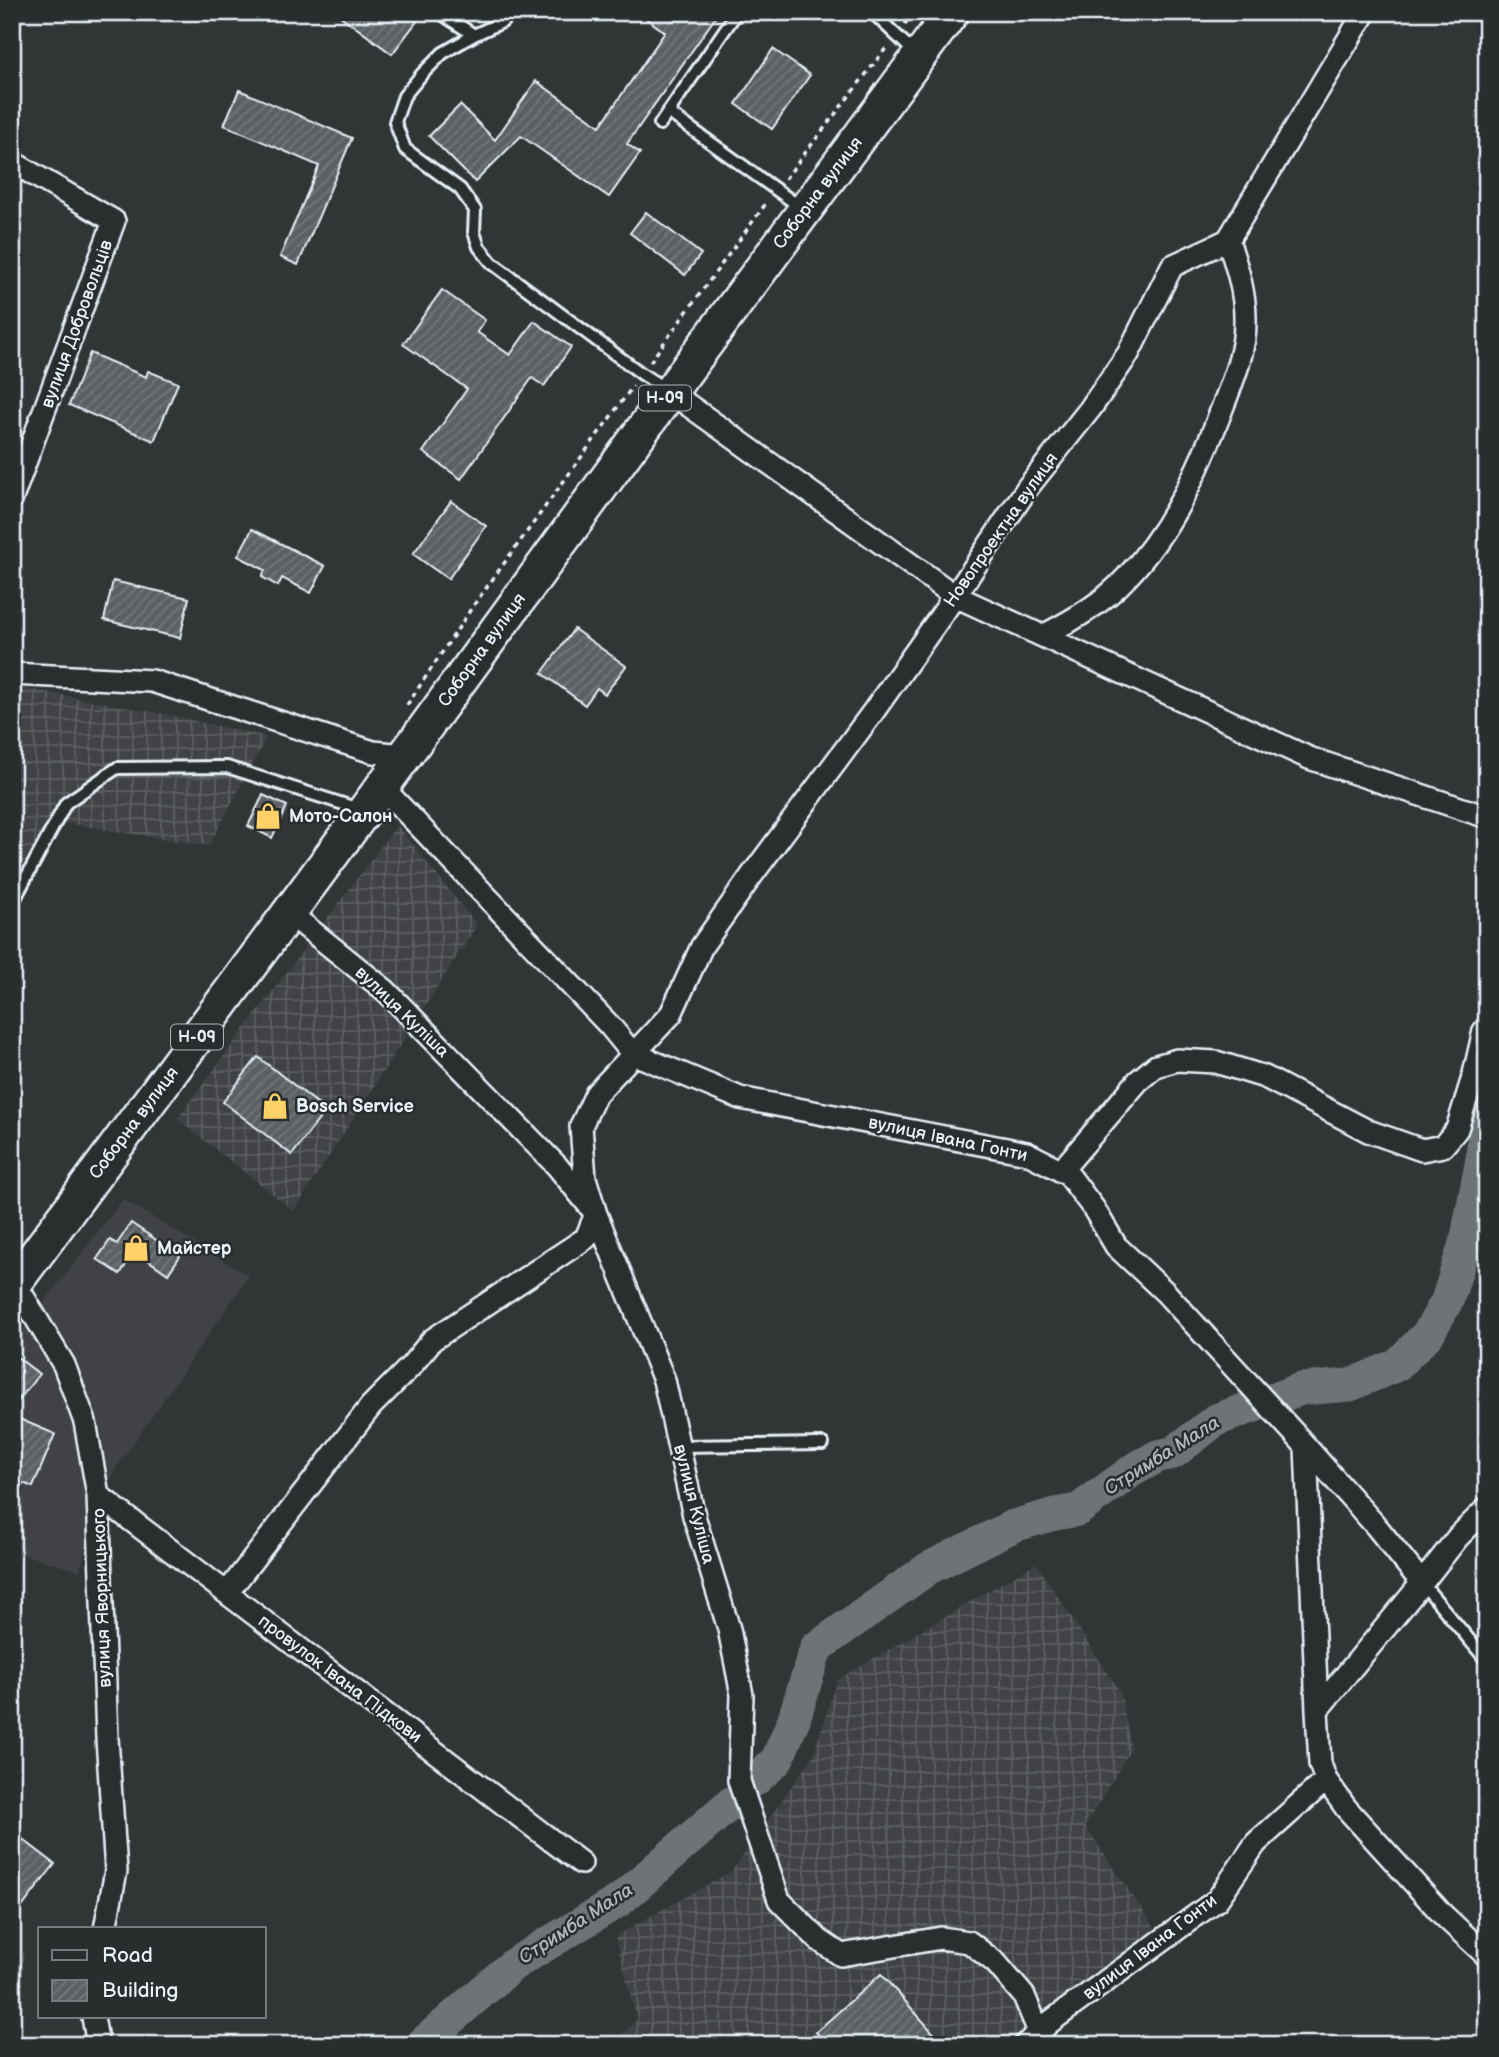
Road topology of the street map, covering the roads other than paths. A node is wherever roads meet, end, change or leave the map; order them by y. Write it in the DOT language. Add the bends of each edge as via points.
graph roads {
  1 [pos="439,12"];
  2 [pos="512,12"];
  3 [pos="737,12"];
  4 [pos="872,12"];
  5 [pos="952,12"];
  6 [pos="1365,12"];
  7 [pos="474,35"];
  8 [pos="919,57"];
  9 [pos="668,112"];
  10 [pos="660,124"];
  11 [pos="12,162"];
  12 [pos="805,211"];
  13 [pos="1228,240"];
  14 [pos="670,392"];
  15 [pos="12,498"];
  16 [pos="955,596"];
  17 [pos="1043,636"];
  18 [pos="12,674"];
  19 [pos="405,755"];
  20 [pos="373,799"];
  21 [pos="1487,817"];
  22 [pos="12,904"];
  23 [pos="289,913"];
  24 [pos="1487,1027"];
  25 [pos="632,1053"];
  26 [pos="1061,1171"];
  27 [pos="596,1214"];
  28 [pos="14,1285"];
  29 [pos="1300,1440"];
  30 [pos="823,1444"];
  31 [pos="679,1446"];
  32 [pos="98,1495"];
  33 [pos="1487,1508"];
  34 [pos="1422,1583"];
  35 [pos="227,1593"];
  36 [pos="1487,1661"];
  37 [pos="1317,1710"];
  38 [pos="1325,1780"];
  39 [pos="581,1863"];
  40 [pos="105,1927"];
  41 [pos="1487,1956"];
  42 [pos="93,2018"];
  43 [pos="1032,2038"];
  44 [pos="98,2045"];
  1 -- 7 [label="lane"];
  2 -- 7 [label="lane"];
  3 -- 9 [label="lane"];
  4 -- 8 [label="lane"];
  5 -- 8 [label="main road, Соборна вулиця / Н-09"];
  6 -- 13 [label="street"];
  7 -- 14 [label="lane" via="443,53 404,96 395,122 405,149 460,189 475,210 479,247 492,263"];
  8 -- 12 [label="main road, Соборна вулиця / Н-09"];
  9 -- 10 [label="lane"];
  9 -- 12 [label="lane"];
  11 -- 15 [label="street, вулиця Добровольців" via="114,221"];
  12 -- 14 [label="main road, Соборна вулиця / Н-09"];
  13 -- 16 [label="street, Новопроектна вулиця" via="1172,266 1128,354 1028,486"];
  13 -- 17 [label="street" via="1240,277 1245,324 1237,371 1206,451 1183,498 1128,577 1106,598"];
  14 -- 16 [label="street"];
  14 -- 19 [label="main road, Соборна вулиця / Н-09"];
  16 -- 17 [label="street"];
  16 -- 25 [label="street, Новопроектна вулиця" via="702,946 671,1014"];
  17 -- 21 [label="street" via="1309,758"];
  18 -- 19 [label="street" via="152,681 373,752"];
  19 -- 20 [label="main road, Соборна вулиця / Н-09"];
  20 -- 22 [label="lane" via="227,767 117,768 66,803"];
  20 -- 23 [label="main road, Соборна вулиця / Н-09"];
  20 -- 25 [label="street, вулиця Івана Гонти" via="610,1026"];
  23 -- 27 [label="street, вулиця Куліша" via="386,991 557,1166"];
  23 -- 28 [label="main road, Соборна вулиця / Н-09"];
  24 -- 26 [label="street" via="1457,1129 1443,1146 1422,1150 1368,1131 1265,1077 1216,1062 1177,1060 1156,1066 1138,1081"];
  25 -- 26 [label="street, вулиця Івана Гонти" via="740,1098 1027,1153"];
  25 -- 27 [label="street, Новопроектна вулиця" via="596,1094 581,1126 585,1178"];
  26 -- 29 [label="street, вулиця Івана Гонти" via="1094,1209 1116,1246 1165,1292"];
  27 -- 31 [label="street, вулиця Куліша" via="664,1380"];
  27 -- 35 [label="street" via="586,1238 432,1340 371,1406"];
  28 -- 32 [label="street, вулиця Яворницького" via="64,1365 85,1422"];
  29 -- 34 [label="street, вулиця Івана Гонти"];
  29 -- 37 [label="street"];
  30 -- 31 [label="lane"];
  31 -- 43 [label="street, вулиця Куліша" via="743,1695 739,1781 779,1900 841,1955 942,1938 969,1942 996,1963 1024,1996"];
  32 -- 35 [label="street, провулок Івана Підкови"];
  32 -- 40 [label="street, вулиця Яворницького" via="116,1871"];
  33 -- 34 [label="street"];
  34 -- 36 [label="lane"];
  34 -- 37 [label="street"];
  35 -- 39 [label="street, провулок Івана Підкови"];
  37 -- 38 [label="street"];
  38 -- 41 [label="street" via="1443,1915"];
  38 -- 43 [label="street, вулиця Івана Гонти" via="1256,1843 1217,1900"];
  42 -- 44 [label="street"];
}
